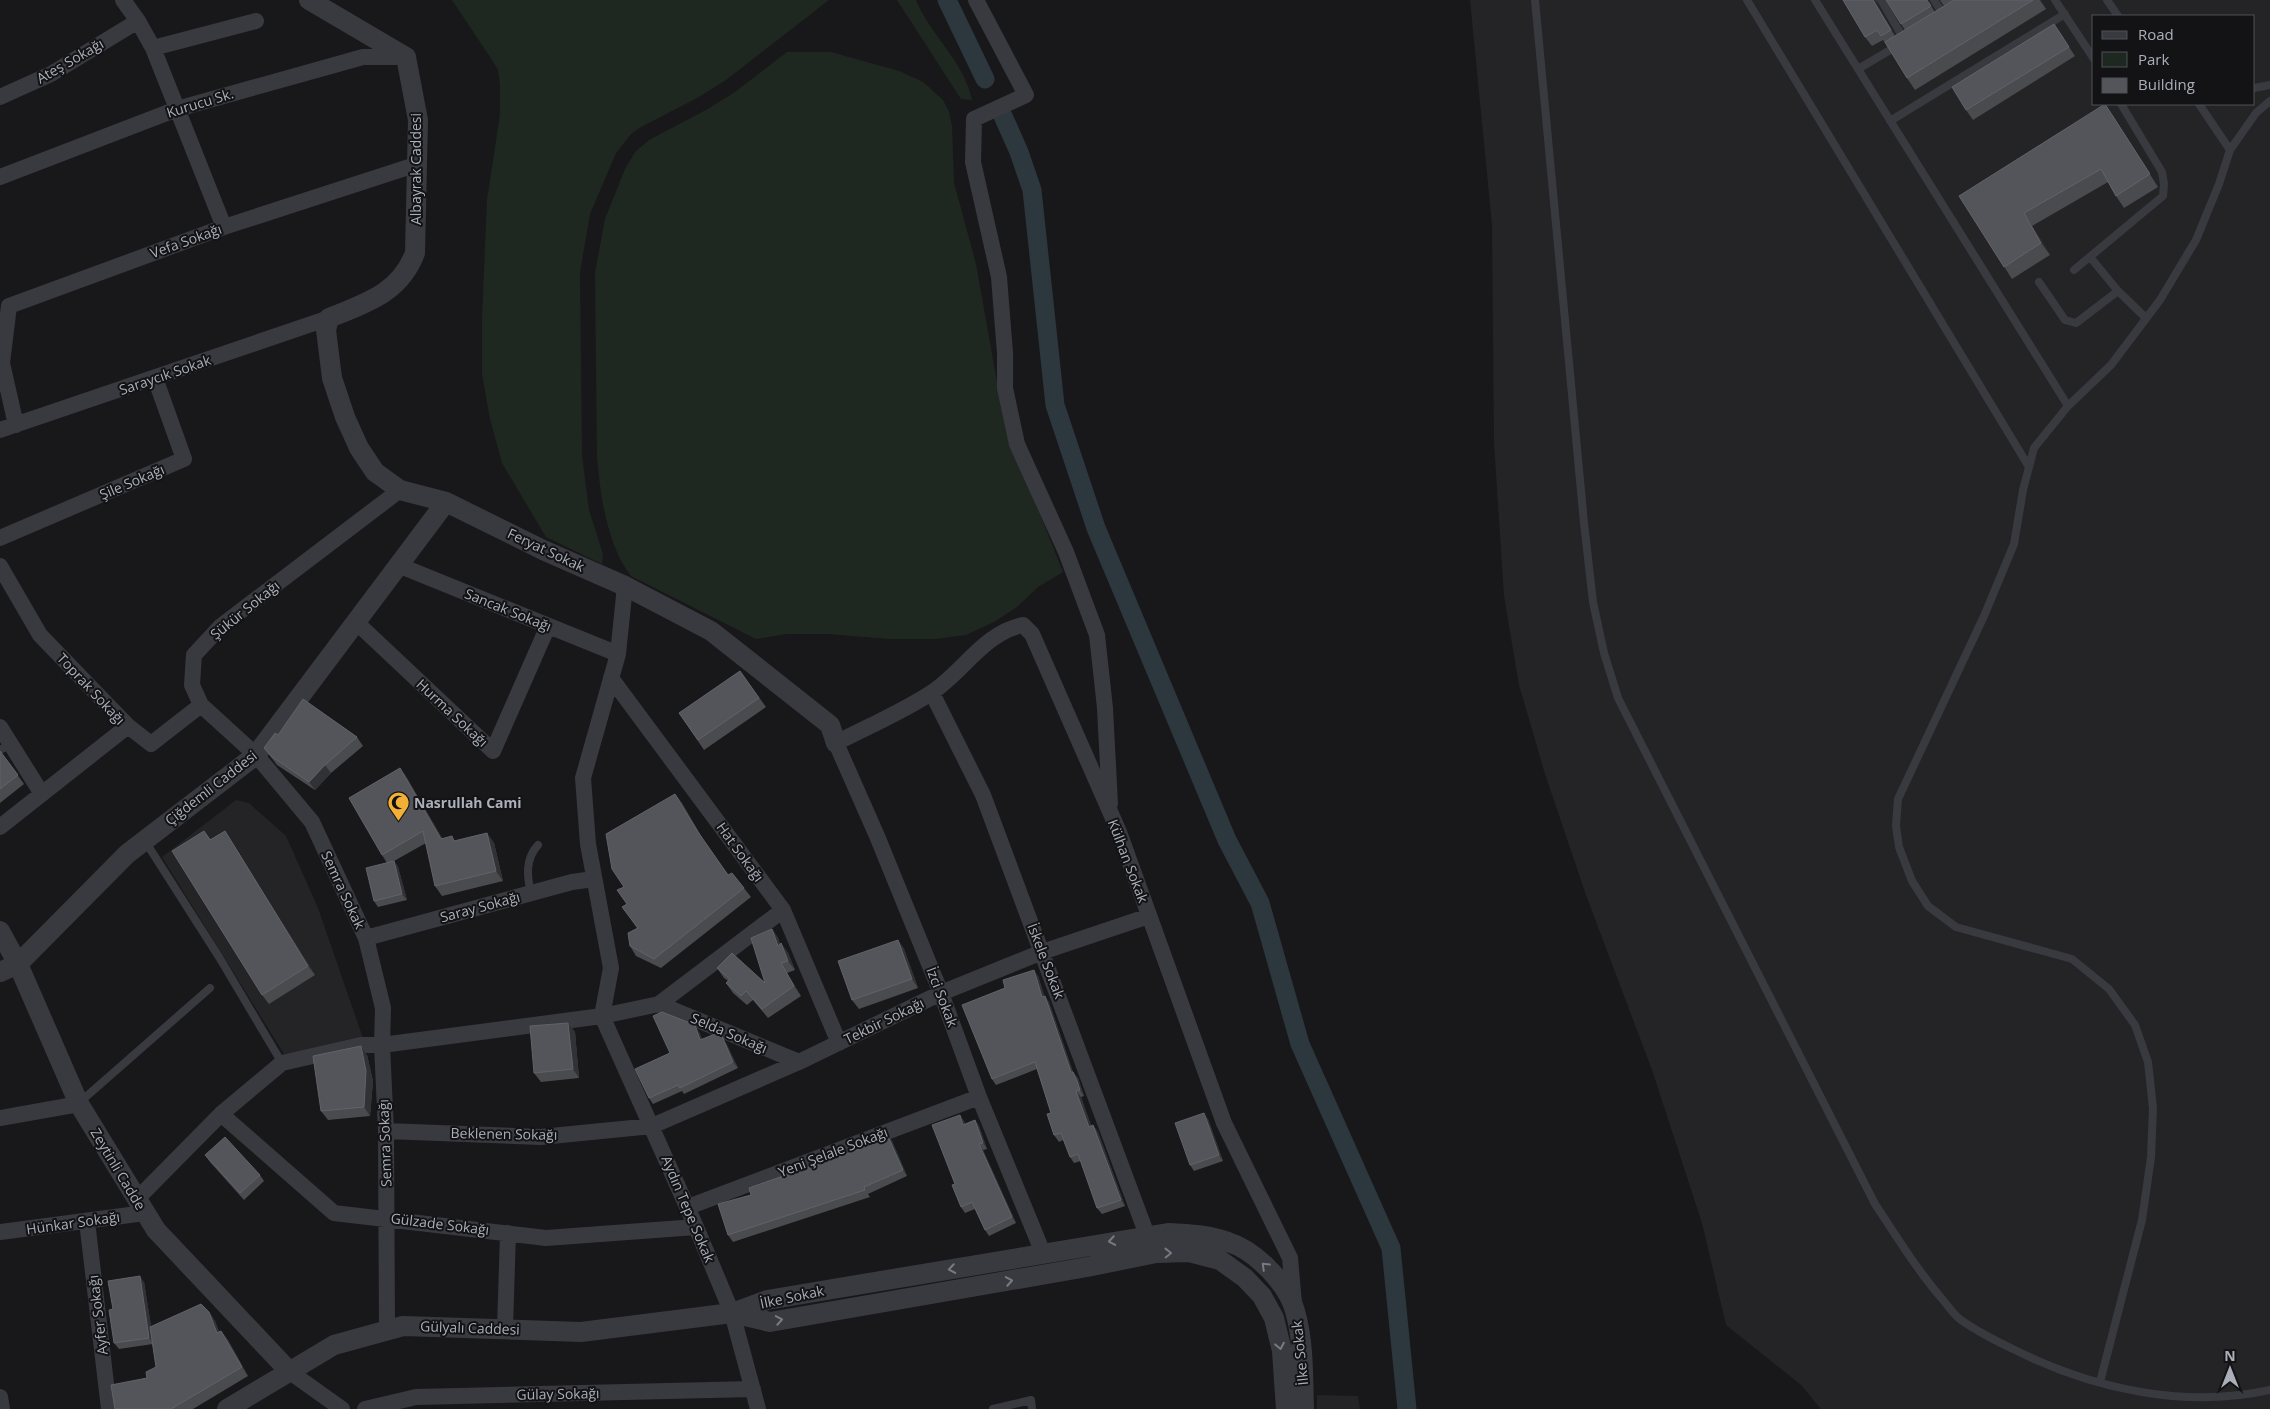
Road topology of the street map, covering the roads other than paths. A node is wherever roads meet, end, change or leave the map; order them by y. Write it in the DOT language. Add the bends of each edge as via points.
graph roads {
  1 [pos="123,0"];
  2 [pos="309,0"];
  3 [pos="976,0"];
  4 [pos="1535,0"];
  5 [pos="1747,0"];
  6 [pos="1815,0"];
  7 [pos="1881,0"];
  8 [pos="1934,0"];
  9 [pos="2055,0"];
  10 [pos="2107,0"];
  11 [pos="2065,14"];
  12 [pos="2117,15"];
  13 [pos="138,21"];
  14 [pos="256,21"];
  15 [pos="1937,22"];
  16 [pos="1913,36"];
  17 [pos="1905,41"];
  18 [pos="153,48"];
  19 [pos="2092,56"];
  20 [pos="406,57"];
  21 [pos="1858,69"];
  22 [pos="2270,85"];
  23 [pos="2255,88"];
  24 [pos="0,97"];
  25 [pos="2270,101"];
  26 [pos="2123,105"];
  27 [pos="2200,105"];
  28 [pos="177,109"];
  29 [pos="1890,121"];
  30 [pos="2230,150"];
  31 [pos="418,164"];
  32 [pos="0,177"];
  33 [pos="224,227"];
  34 [pos="2090,257"];
  35 [pos="2074,270"];
  36 [pos="2039,282"];
  37 [pos="2118,291"];
  38 [pos="329,318"];
  39 [pos="2146,318"];
  40 [pos="1,363"];
  41 [pos="155,378"];
  42 [pos="2068,406"];
  43 [pos="8,428"];
  44 [pos="2029,466"];
  45 [pos="400,490"];
  46 [pos="446,502"];
  47 [pos="0,538"];
  48 [pos="398,565"];
  49 [pos="0,566"];
  50 [pos="626,586"];
  51 [pos="356,622"];
  52 [pos="548,626"];
  53 [pos="618,654"];
  54 [pos="611,678"];
  55 [pos="932,693"];
  56 [pos="201,705"];
  57 [pos="128,726"];
  58 [pos="0,727"];
  59 [pos="836,743"];
  60 [pos="5,747"];
  61 [pos="256,755"];
  62 [pos="42,794"];
  63 [pos="1111,814"];
  64 [pos="0,827"];
  65 [pos="144,841"];
  66 [pos="538,845"];
  67 [pos="594,879"];
  68 [pos="532,893"];
  69 [pos="783,910"];
  70 [pos="1149,916"];
  71 [pos="0,931"];
  72 [pos="366,938"];
  73 [pos="1042,952"];
  74 [pos="9,968"];
  75 [pos="210,988"];
  76 [pos="941,993"];
  77 [pos="658,1004"];
  78 [pos="602,1016"];
  79 [pos="839,1043"];
  80 [pos="382,1045"];
  81 [pos="799,1062"];
  82 [pos="282,1063"];
  83 [pos="979,1097"];
  84 [pos="78,1104"];
  85 [pos="221,1114"];
  86 [pos="0,1118"];
  87 [pos="652,1126"];
  88 [pos="386,1131"];
  89 [pos="141,1206"];
  90 [pos="688,1207"];
  91 [pos="387,1217"];
  92 [pos="87,1221"];
  93 [pos="696,1227"];
  94 [pos="0,1232"];
  95 [pos="508,1233"];
  96 [pos="1147,1235"];
  97 [pos="1043,1253"];
  98 [pos="1047,1274"];
  99 [pos="1295,1310"];
  100 [pos="732,1313"];
  101 [pos="505,1329"];
  102 [pos="387,1330"];
  103 [pos="290,1372"];
  104 [pos="2100,1382"];
  105 [pos="752,1389"];
  106 [pos="2270,1390"];
  107 [pos="0,1397"];
  108 [pos="2,1409"];
  109 [pos="109,1409"];
  110 [pos="227,1409"];
  111 [pos="342,1409"];
  112 [pos="365,1409"];
  113 [pos="758,1409"];
  114 [pos="993,1409"];
  115 [pos="1032,1409"];
  116 [pos="1286,1409"];
  117 [pos="1304,1409"];
  1 -- 13 [label="street"];
  2 -- 20 [label="street"];
  3 -- 63 [label="street" via="1026,95 974,119 973,162 999,277 1005,388 1017,444 1066,552 1097,635"];
  4 -- 104 [label="lane" via="1593,602 1618,698 1875,1204 1924,1278 1959,1319 1996,1341 2043,1364"];
  5 -- 44 [label="lane"];
  6 -- 21 [label="lane"];
  7 -- 17 [label="lane"];
  8 -- 15 [label="lane" via="1949,15"];
  9 -- 11 [label="lane"];
  10 -- 12 [label="lane"];
  11 -- 19 [label="lane"];
  11 -- 29 [label="lane"];
  13 -- 18 [label="street"];
  13 -- 24 [label="street, Ateş Sokağı" via="51,74"];
  14 -- 18 [label="street"];
  16 -- 17 [label="lane"];
  17 -- 21 [label="lane"];
  18 -- 28 [label="street"];
  20 -- 28 [label="street, Kurucu Sk." via="363,57"];
  20 -- 31 [label="street, Albayrak Caddesi" via="418,120"];
  21 -- 29 [label="lane"];
  22 -- 23 [label="lane"];
  25 -- 30 [label="lane" via="2256,113"];
  26 -- 34 [label="lane" via="2162,172 2163,196"];
  27 -- 30 [label="lane"];
  28 -- 32 [label="street, Kurucu Sk."];
  28 -- 33 [label="street"];
  29 -- 42 [label="lane"];
  30 -- 39 [label="lane" via="2196,240"];
  31 -- 33 [label="street, Vefa Sokağı"];
  31 -- 38 [label="street, Albayrak Caddesi" via="415,253 409,268 400,280 377,298"];
  33 -- 40 [label="street, Vefa Sokağı" via="9,306"];
  34 -- 35 [label="lane"];
  34 -- 37 [label="lane"];
  36 -- 37 [label="lane" via="2065,320 2076,323"];
  37 -- 39 [label="lane"];
  38 -- 41 [label="street, Saraycık Sokak"];
  38 -- 45 [label="street, Feryat Sokak" via="326,330 328,358 345,417 359,448 375,472"];
  39 -- 42 [label="lane" via="2111,364"];
  40 -- 43 [label="street, Vefa Sokağı"];
  41 -- 43 [label="street, Saraycık Sokak"];
  41 -- 47 [label="street, Şile Sokağı" via="184,459"];
  42 -- 44 [label="lane" via="2034,448"];
  44 -- 104 [label="lane" via="2014,544 1984,616 1898,799 1896,826 1912,881 1928,906 1956,927 2072,959 2109,989 2135,1025 2148,1062 2153,1108 2151,1156 2142,1220"];
  45 -- 46 [label="street, Feryat Sokak"];
  45 -- 56 [label="street, Şükür Sokağı" via="220,626 194,654 192,685"];
  46 -- 48 [label="street, Çiğdemli Caddesi"];
  46 -- 50 [label="street, Feryat Sokak"];
  48 -- 51 [label="street, Çiğdemli Caddesi"];
  48 -- 52 [label="street, Sancak Sokağı"];
  49 -- 57 [label="street, Toprak Sokağı" via="40,635"];
  50 -- 53 [label="street"];
  50 -- 59 [label="street, Feryat Sokak" via="711,631 830,725"];
  51 -- 52 [label="street, Hurma Sokağı" via="493,751"];
  51 -- 61 [label="street, Çiğdemli Caddesi"];
  52 -- 53 [label="street, Sancak Sokağı"];
  53 -- 54 [label="street"];
  54 -- 67 [label="street" via="583,778"];
  54 -- 69 [label="street, Hat Sokağı"];
  55 -- 59 [label="street, Külhan Sokak"];
  55 -- 63 [label="street, Külhan Sokak" via="992,641 1011,628 1023,626 1032,634"];
  55 -- 73 [label="street, İskele Sokak" via="983,795"];
  56 -- 57 [label="street" via="151,744"];
  56 -- 61 [label="street, Şükür Sokağı"];
  57 -- 62 [label="street, Toprak Sokağı"];
  58 -- 60 [label="street"];
  59 -- 76 [label="street, İzci Sokak"];
  60 -- 62 [label="street"];
  61 -- 65 [label="street, Çiğdemli Caddesi"];
  61 -- 72 [label="street, Semra Sokak" via="312,822"];
  62 -- 64 [label="street, Toprak Sokağı"];
  63 -- 70 [label="street, Külhan Sokak"];
  65 -- 74 [label="street, Çiğdemli Caddesi"];
  65 -- 82 [label="lane"];
  66 -- 68 [label="lane" via="531,855 528,872"];
  67 -- 68 [label="street, Saray Sokağı"];
  67 -- 78 [label="street" via="611,968"];
  68 -- 72 [label="street, Saray Sokağı"];
  69 -- 77 [label="street"];
  69 -- 79 [label="street, Hat Sokağı"];
  70 -- 73 [label="street, Tekbir Sokağı"];
  70 -- 99 [label="street, Külhan Sokak" via="1224,1123 1290,1258"];
  71 -- 74 [label="street, Zeytinli Cadde"];
  72 -- 80 [label="street, Semra Sokak" via="384,1008"];
  73 -- 76 [label="street, Tekbir Sokağı"];
  73 -- 96 [label="street, İskele Sokak"];
  74 -- 84 [label="street, Zeytinli Cadde"];
  75 -- 84 [label="lane"];
  76 -- 79 [label="street, Tekbir Sokağı"];
  76 -- 83 [label="street, İzci Sokak"];
  77 -- 78 [label="street"];
  77 -- 81 [label="street, Selda Sokağı"];
  78 -- 80 [label="street"];
  78 -- 87 [label="street, Aydın Tepe Sokak"];
  79 -- 81 [label="street, Tekbir Sokağı"];
  80 -- 82 [label="street" via="361,1045"];
  80 -- 88 [label="street, Semra Sokağı"];
  81 -- 87 [label="street, Tekbir Sokağı"];
  82 -- 85 [label="street"];
  83 -- 90 [label="street, Yeni Şelale Sokağı"];
  83 -- 97 [label="street, İzci Sokak"];
  84 -- 86 [label="street"];
  84 -- 89 [label="street, Zeytinli Cadde"];
  85 -- 89 [label="street"];
  85 -- 91 [label="street, Gülzade Sokağı" via="334,1212"];
  87 -- 88 [label="street, Beklenen Sokağı" via="541,1136"];
  87 -- 90 [label="street, Aydın Tepe Sokak"];
  88 -- 91 [label="street, Semra Sokağı"];
  89 -- 92 [label="street, Hünkar Sokağı"];
  89 -- 103 [label="street, Zeytinli Cadde" via="156,1230"];
  90 -- 93 [label="street, Aydın Tepe Sokak"];
  91 -- 95 [label="street, Gülzade Sokağı"];
  91 -- 102 [label="street, Semra Sokağı"];
  92 -- 94 [label="street, Hünkar Sokağı"];
  92 -- 109 [label="street, Ayfer Sokağı"];
  93 -- 95 [label="street, Gülzade Sokağı" via="546,1238"];
  93 -- 100 [label="street, Aydın Tepe Sokak"];
  95 -- 101 [label="street"];
  96 -- 97 [label="street, İlke Sokak, one-way"];
  99 -- 96 [label="street, İlke Sokak, one-way" via="1284,1285 1258,1260 1231,1242 1200,1235"];
  97 -- 98 [label="street"];
  97 -- 100 [label="street, İlke Sokak, one-way" via="766,1300"];
  100 -- 98 [label="street, İlke Sokak, one-way" via="770,1322"];
  98 -- 116 [label="street, İlke Sokak, one-way" via="1156,1253 1189,1252 1220,1260 1245,1278 1262,1296 1274,1318 1282,1351"];
  99 -- 117 [label="street, İlke Sokak" via="1301,1345"];
  100 -- 101 [label="street, Gülyalı Caddesi" via="581,1332"];
  100 -- 105 [label="street, Aydın Tepe Sokak"];
  101 -- 102 [label="street, Gülyalı Caddesi" via="403,1326"];
  102 -- 103 [label="street, Gülyalı Caddesi" via="334,1346"];
  103 -- 110 [label="street, Gülyalı Caddesi"];
  103 -- 111 [label="street"];
  104 -- 106 [label="lane" via="2127,1391 2191,1399 2248,1396"];
  105 -- 112 [label="street, Gülay Sokağı" via="416,1397"];
  105 -- 113 [label="street, Aydın Tepe Sokak"];
  107 -- 108 [label="street"];
  114 -- 115 [label="lane" via="1031,1400"];
}
